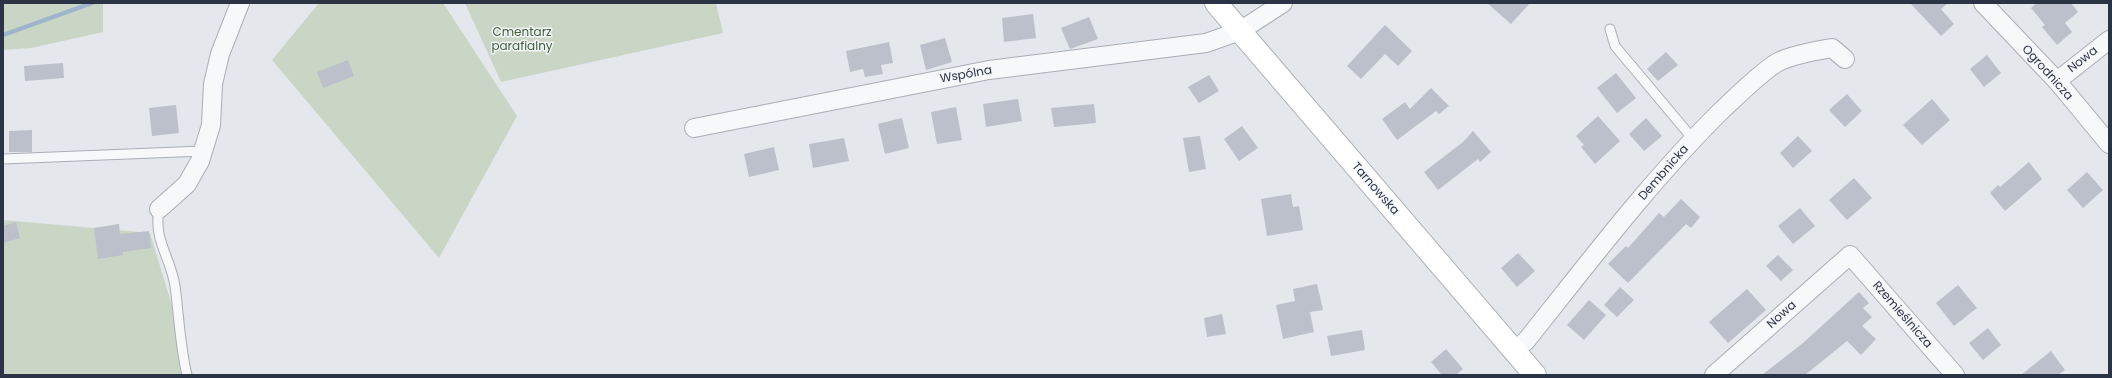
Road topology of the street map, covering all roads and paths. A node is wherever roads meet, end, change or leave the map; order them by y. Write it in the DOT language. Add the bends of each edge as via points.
graph roads {
  1 [pos="240,3"];
  2 [pos="1216,3"];
  3 [pos="1283,3"];
  4 [pos="1983,3"];
  5 [pos="1610,29"];
  6 [pos="1240,31"];
  7 [pos="2109,40"];
  8 [pos="1845,59"];
  9 [pos="2057,81"];
  10 [pos="694,128"];
  11 [pos="1694,139"];
  12 [pos="2109,144"];
  13 [pos="203,151"];
  14 [pos="3,159"];
  15 [pos="159,209"];
  16 [pos="1850,255"];
  17 [pos="1514,350"];
  18 [pos="1529,373"];
  19 [pos="187,375"];
  20 [pos="1714,375"];
  21 [pos="1955,375"];
  1 -- 13 [label="street" via="220,54 213,84 211,125"];
  2 -- 6 [label="main road, Tarnowska"];
  3 -- 6 [label="street, Wspólna"];
  4 -- 9 [label="street, Ogrodnicza"];
  5 -- 11 [label="lane" via="1615,46"];
  6 -- 10 [label="street, Wspólna" via="1206,42 989,70"];
  6 -- 17 [label="main road, Tarnowska"];
  7 -- 9 [label="street, Nowa"];
  8 -- 11 [label="street, Dembnicka" via="1832,48 1804,53 1779,62 1739,94"];
  9 -- 12 [label="street, Ogrodnicza"];
  11 -- 17 [label="street, Dembnicka" via="1615,229 1526,341"];
  13 -- 14 [label="lane"];
  13 -- 15 [label="street" via="186,184"];
  15 -- 19 [label="lane" via="159,239 175,284 182,353"];
  16 -- 20 [label="street, Nowa"];
  16 -- 21 [label="street, Rzemieślnicza"];
  17 -- 18 [label="main road, Tarnowska"];
}
